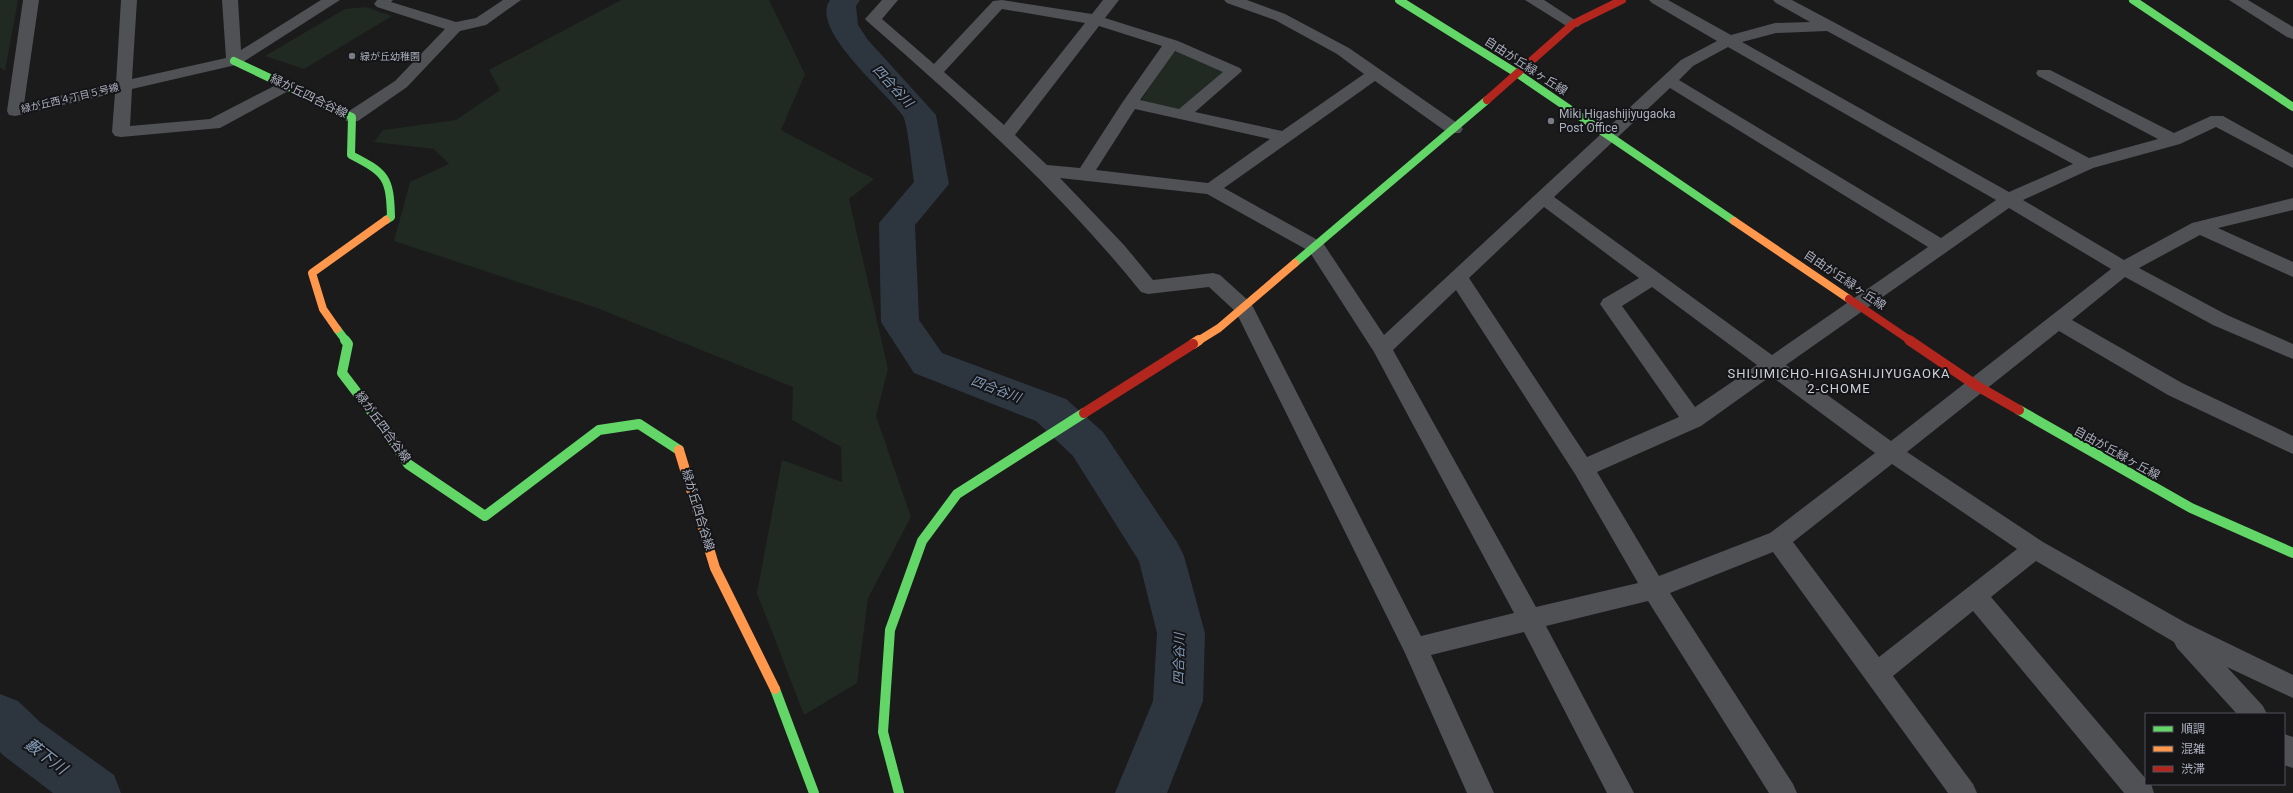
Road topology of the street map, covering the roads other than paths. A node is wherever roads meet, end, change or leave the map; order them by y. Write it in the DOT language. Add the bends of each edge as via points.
graph roads {
  1 [pos="31,0"];
  2 [pos="129,0"];
  3 [pos="230,0"];
  4 [pos="332,0"];
  5 [pos="386,0"];
  6 [pos="513,0"];
  7 [pos="890,0"];
  8 [pos="1111,0"];
  9 [pos="1232,0"];
  10 [pos="1399,0"];
  11 [pos="1533,0"];
  12 [pos="1622,0"];
  13 [pos="1657,0"];
  14 [pos="1781,0"];
  15 [pos="2134,0"];
  16 [pos="2237,0"];
  17 [pos="1097,20"];
  18 [pos="1572,24"];
  19 [pos="1830,26"];
  20 [pos="455,27"];
  21 [pos="2293,34"];
  22 [pos="1728,41"];
  23 [pos="1172,44"];
  24 [pos="234,61"];
  25 [pos="935,72"];
  26 [pos="1376,73"];
  27 [pos="2044,73"];
  28 [pos="1518,74"];
  29 [pos="1668,80"];
  30 [pos="124,86"];
  31 [pos="286,86"];
  32 [pos="1130,103"];
  33 [pos="2293,107"];
  34 [pos="1184,113"];
  35 [pos="352,117"];
  36 [pos="1454,129"];
  37 [pos="1608,135"];
  38 [pos="1005,136"];
  39 [pos="1284,137"];
  40 [pos="2174,140"];
  41 [pos="2293,162"];
  42 [pos="2087,164"];
  43 [pos="1043,170"];
  44 [pos="1085,174"];
  45 [pos="1211,189"];
  46 [pos="1543,198"];
  47 [pos="2009,199"];
  48 [pos="2293,204"];
  49 [pos="2199,227"];
  50 [pos="1316,247"];
  51 [pos="1942,247"];
  52 [pos="2124,268"];
  53 [pos="2293,270"];
  54 [pos="1458,277"];
  55 [pos="1653,278"];
  56 [pos="1859,304"];
  57 [pos="1244,308"];
  58 [pos="2058,321"];
  59 [pos="1382,348"];
  60 [pos="2293,352"];
  61 [pos="1771,365"];
  62 [pos="1977,386"];
  63 [pos="1693,420"];
  64 [pos="2293,446"];
  65 [pos="1892,452"];
  66 [pos="1583,468"];
  67 [pos="1778,540"];
  68 [pos="2035,549"];
  69 [pos="2293,553"];
  70 [pos="1654,589"];
  71 [pos="1975,596"];
  72 [pos="1530,619"];
  73 [pos="2177,631"];
  74 [pos="1415,648"];
  75 [pos="1877,673"];
  76 [pos="2293,688"];
  77 [pos="2253,713"];
  78 [pos="2285,747"];
  79 [pos="2293,756"];
  80 [pos="814,793"];
  81 [pos="899,793"];
  82 [pos="1481,793"];
  83 [pos="1621,793"];
  84 [pos="1784,793"];
  85 [pos="1964,793"];
  86 [pos="2141,793"];
  1 -- 30 [label="street, 緑が丘西４丁目５号線" via="15,111"];
  2 -- 30 [label="street"];
  3 -- 24 [label="street"];
  4 -- 24 [label="street"];
  5 -- 20 [label="street" via="382,4"];
  6 -- 20 [label="street" via="481,22"];
  7 -- 25 [label="street" via="873,19"];
  8 -- 17 [label="street"];
  9 -- 26 [label="street" via="1280,17 1344,51"];
  10 -- 28 [label="street, 自由が丘緑ヶ丘線"];
  11 -- 18 [label="street"];
  12 -- 18 [label="street"];
  13 -- 22 [label="street"];
  14 -- 19 [label="street"];
  15 -- 33 [label="street"];
  16 -- 21 [label="street"];
  17 -- 23 [label="street"];
  17 -- 25 [label="street" via="998,4"];
  17 -- 38 [label="street"];
  18 -- 28 [label="street"];
  19 -- 22 [label="street" via="1775,28"];
  19 -- 42 [label="street"];
  20 -- 35 [label="street" via="401,84"];
  22 -- 29 [label="street" via="1687,62"];
  22 -- 47 [label="street"];
  23 -- 32 [label="street"];
  23 -- 34 [label="street" via="1234,71"];
  24 -- 30 [label="street, 緑が丘西４丁目５号線"];
  24 -- 31 [label="street, 緑が丘四合谷線"];
  25 -- 38 [label="street"];
  26 -- 36 [label="street"];
  26 -- 39 [label="street"];
  27 -- 40 [label="street"];
  28 -- 36 [label="street"];
  28 -- 37 [label="street, 自由が丘緑ヶ丘線"];
  29 -- 37 [label="street"];
  29 -- 51 [label="street"];
  30 -- 31 [label="street" via="121,132 214,124"];
  31 -- 35 [label="street, 緑が丘四合谷線"];
  32 -- 34 [label="street"];
  32 -- 44 [label="street"];
  34 -- 39 [label="street"];
  35 -- 80 [label="street, 緑が丘四合谷線" via="351,155 383,171 391,186 391,217 312,273 323,309 348,344 342,373 408,464 485,516 599,430 639,424 679,449 716,568 770,675"];
  36 -- 50 [label="street"];
  37 -- 46 [label="street"];
  37 -- 56 [label="street, 自由が丘緑ヶ丘線"];
  38 -- 43 [label="street"];
  39 -- 45 [label="street"];
  40 -- 41 [label="street" via="2217,120"];
  40 -- 42 [label="street"];
  42 -- 47 [label="street"];
  43 -- 44 [label="street"];
  43 -- 57 [label="street" via="1120,251 1148,287 1212,280"];
  44 -- 45 [label="street"];
  45 -- 50 [label="street"];
  46 -- 54 [label="street"];
  46 -- 55 [label="street"];
  47 -- 51 [label="street"];
  47 -- 52 [label="street"];
  48 -- 49 [label="street"];
  49 -- 52 [label="street"];
  49 -- 53 [label="street"];
  50 -- 57 [label="street"];
  50 -- 59 [label="street"];
  51 -- 56 [label="street"];
  52 -- 58 [label="street"];
  52 -- 60 [label="street" via="2259,339"];
  54 -- 59 [label="street"];
  54 -- 66 [label="street"];
  55 -- 61 [label="street"];
  55 -- 63 [label="street" via="1610,304"];
  56 -- 61 [label="street"];
  56 -- 62 [label="street, 自由が丘緑ヶ丘線"];
  57 -- 74 [label="street"];
  57 -- 81 [label="street" via="1219,328 957,494 922,541 890,630 883,732"];
  58 -- 62 [label="street"];
  58 -- 64 [label="street" via="2175,389"];
  59 -- 72 [label="street"];
  61 -- 63 [label="street"];
  61 -- 65 [label="street"];
  62 -- 65 [label="street"];
  62 -- 69 [label="street, 自由が丘緑ヶ丘線" via="2191,508"];
  63 -- 66 [label="street"];
  65 -- 67 [label="street"];
  65 -- 68 [label="street"];
  66 -- 70 [label="street"];
  67 -- 70 [label="street"];
  67 -- 75 [label="street"];
  68 -- 71 [label="street"];
  68 -- 73 [label="street"];
  70 -- 72 [label="street"];
  70 -- 84 [label="street"];
  71 -- 75 [label="street"];
  71 -- 86 [label="street"];
  72 -- 74 [label="street"];
  72 -- 83 [label="street"];
  73 -- 76 [label="street"];
  73 -- 77 [label="street"];
  74 -- 82 [label="street"];
  75 -- 85 [label="street"];
  78 -- 79 [label="street"];
}
